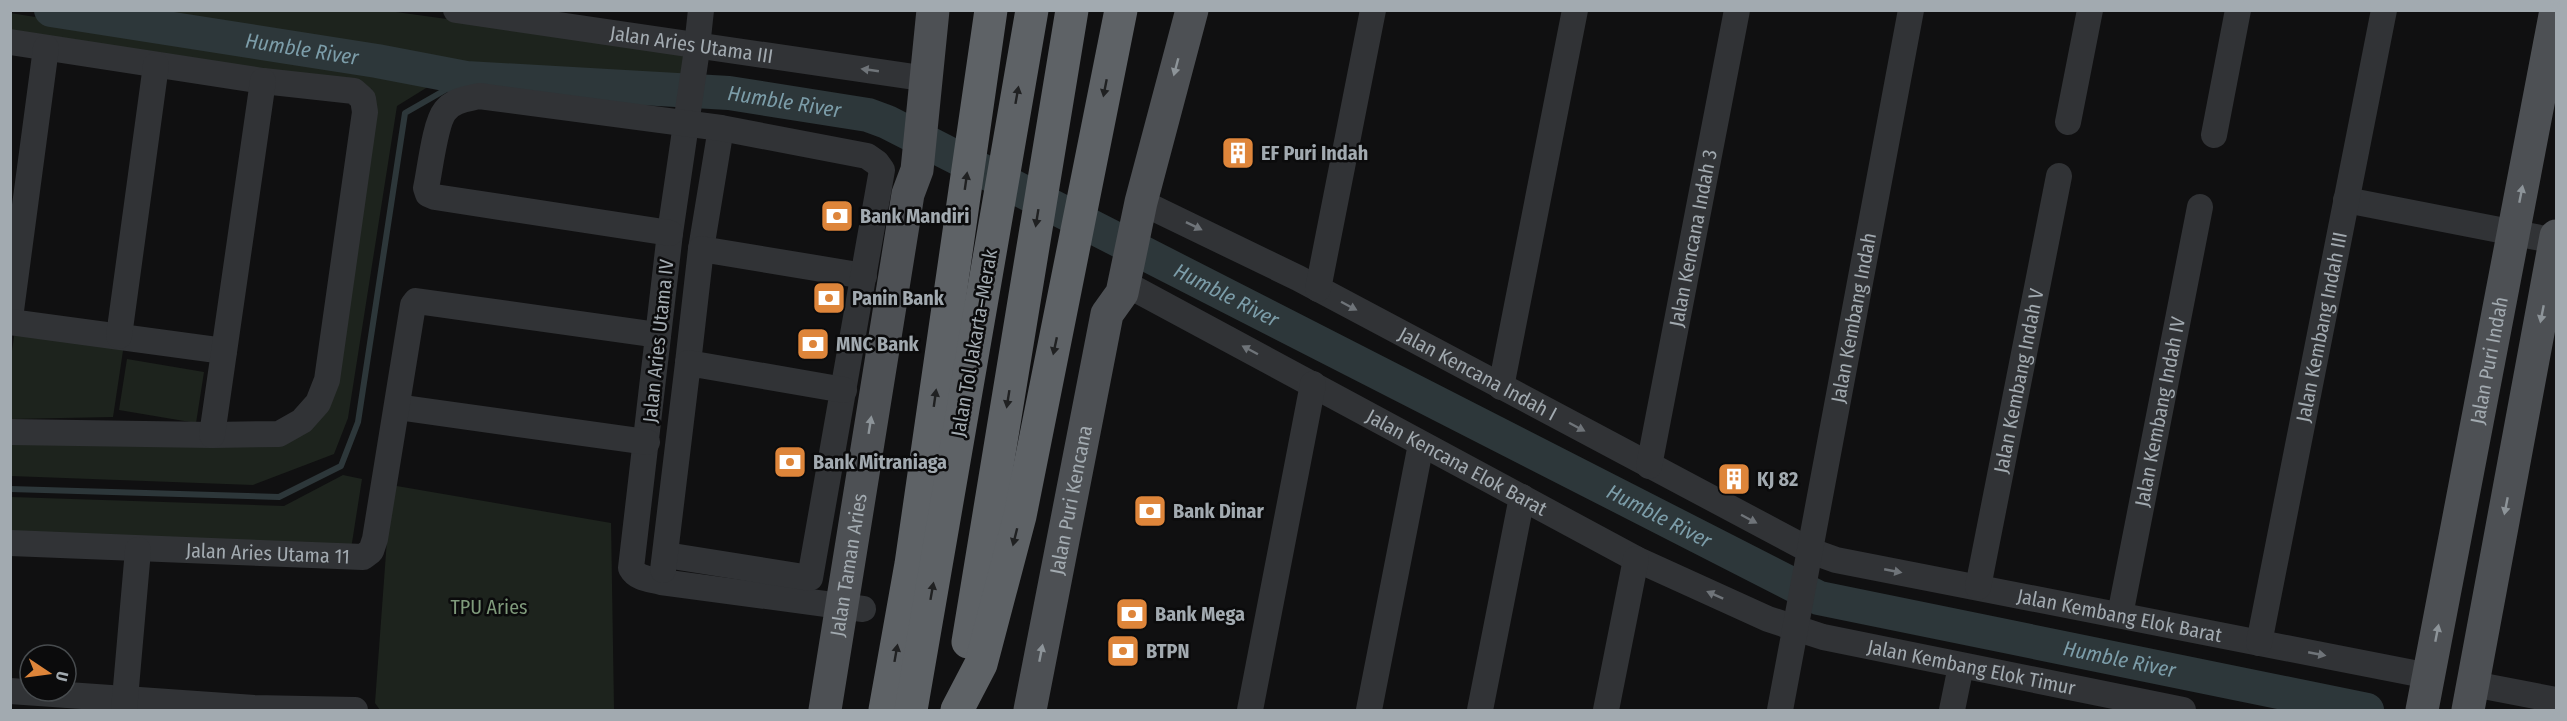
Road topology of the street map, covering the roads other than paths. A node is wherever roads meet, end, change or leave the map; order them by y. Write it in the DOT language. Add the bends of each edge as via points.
graph roads {
  1 [pos="456,10"];
  2 [pos="701,10"];
  3 [pos="933,10"];
  4 [pos="1032,10"];
  5 [pos="1072,10"];
  6 [pos="1121,10"];
  7 [pos="1192,10"];
  8 [pos="1373,10"];
  9 [pos="1575,10"];
  10 [pos="1737,10"];
  11 [pos="1911,10"];
  12 [pos="2090,10"];
  13 [pos="2238,10"];
  14 [pos="2384,10"];
  15 [pos="2556,10"];
  16 [pos="990,13"];
  17 [pos="10,42"];
  18 [pos="46,48"];
  19 [pos="697,51"];
  20 [pos="156,65"];
  21 [pos="263,81"];
  22 [pos="927,88"];
  23 [pos="687,116"];
  24 [pos="2068,122"];
  25 [pos="721,128"];
  26 [pos="2214,135"];
  27 [pos="2059,176"];
  28 [pos="2346,200"];
  29 [pos="2200,207"];
  30 [pos="1140,209"];
  31 [pos="2514,232"];
  32 [pos="670,233"];
  33 [pos="2556,239"];
  34 [pos="701,249"];
  35 [pos="864,276"];
  36 [pos="1124,283"];
  37 [pos="1318,289"];
  38 [pos="10,320"];
  39 [pos="658,335"];
  40 [pos="119,336"];
  41 [pos="224,351"];
  42 [pos="688,363"];
  43 [pos="1313,384"];
  44 [pos="1501,387"];
  45 [pos="844,390"];
  46 [pos="397,407"];
  47 [pos="10,432"];
  48 [pos="212,435"];
  49 [pos="647,442"];
  50 [pos="1421,444"];
  51 [pos="1649,466"];
  52 [pos="1522,497"];
  53 [pos="10,543"];
  54 [pos="138,550"];
  55 [pos="666,555"];
  56 [pos="1810,557"];
  57 [pos="1636,559"];
  58 [pos="661,582"];
  59 [pos="1978,587"];
  60 [pos="808,589"];
  61 [pos="852,607"];
  62 [pos="2120,615"];
  63 [pos="1796,627"];
  64 [pos="2259,643"];
  65 [pos="1961,666"];
  66 [pos="2426,692"];
  67 [pos="2470,697"];
  68 [pos="14,698"];
  69 [pos="2556,700"];
  70 [pos="2107,703"];
  71 [pos="125,704"];
  72 [pos="254,709"];
  73 [pos="355,711"];
  74 [pos="825,711"];
  75 [pos="847,711"];
  76 [pos="885,711"];
  77 [pos="911,711"];
  78 [pos="957,711"];
  79 [pos="1030,711"];
  80 [pos="1053,711"];
  81 [pos="1250,711"];
  82 [pos="1369,711"];
  83 [pos="1480,711"];
  84 [pos="1606,711"];
  85 [pos="1780,711"];
  86 [pos="1952,711"];
  87 [pos="2183,711"];
  1 -- 19 [label="street, Jalan Aries Utama III"];
  2 -- 19 [label="street, Jalan Aries Utama IV"];
  3 -- 22 [label="main road, Jalan Taman Aries"];
  77 -- 4 [label="highway, Jalan Tol Jakarta–Merak, one-way"];
  5 -- 78 [label="highway, Jalan Tol Jakarta–Merak, one-way"];
  6 -- 78 [label="highway, one-way" via="1020,516 981,664"];
  7 -- 30 [label="main road, Jalan Puri Kencana, one-way"];
  8 -- 37 [label="street"];
  9 -- 44 [label="street"];
  10 -- 51 [label="street, Jalan Kencana Indah 3"];
  11 -- 56 [label="street, Jalan Kembang Indah"];
  12 -- 24 [label="street"];
  13 -- 26 [label="street"];
  14 -- 28 [label="street, Jalan Kembang Indah III"];
  31 -- 15 [label="main road, Jalan Puri Indah, one-way"];
  76 -- 16 [label="highway, one-way" via="911,564"];
  17 -- 18 [label="street"];
  18 -- 20 [label="street"];
  18 -- 38 [label="street"];
  22 -- 19 [label="street, Jalan Aries Utama III, one-way"];
  19 -- 23 [label="street, Jalan Aries Utama IV"];
  20 -- 21 [label="street"];
  20 -- 40 [label="street"];
  21 -- 41 [label="street"];
  21 -- 48 [label="street" via="354,91 363,99 365,112 327,380 318,403 302,421 279,434"];
  22 -- 61 [label="main road, Jalan Taman Aries" via="918,165 908,194"];
  23 -- 25 [label="street"];
  23 -- 32 [label="street, Jalan Aries Utama IV"];
  23 -- 32 [label="street" via="479,96 458,101 446,110 440,122 426,188 435,197"];
  25 -- 34 [label="street"];
  25 -- 35 [label="street" via="867,156 877,162 882,170"];
  27 -- 59 [label="street, Jalan Kembang Indah V"];
  28 -- 31 [label="street"];
  28 -- 64 [label="street, Jalan Kembang Indah III"];
  29 -- 62 [label="street, Jalan Kembang Indah IV"];
  30 -- 36 [label="main road, Jalan Puri Kencana"];
  30 -- 37 [label="street, Jalan Kencana Indah I, one-way"];
  31 -- 33 [label="street"];
  66 -- 31 [label="main road, Jalan Puri Indah, one-way"];
  32 -- 39 [label="street, Jalan Aries Utama IV"];
  33 -- 67 [label="main road, one-way"];
  34 -- 35 [label="street"];
  34 -- 42 [label="street"];
  35 -- 45 [label="street"];
  43 -- 36 [label="street, Jalan Kencana Elok Barat, one-way"];
  79 -- 36 [label="main road, Jalan Puri Kencana, one-way" via="1107,314"];
  36 -- 80 [label="main road, Jalan Puri Kencana" via="1127,318"];
  37 -- 44 [label="street, Jalan Kencana Indah I, one-way"];
  38 -- 40 [label="street"];
  39 -- 46 [label="street, Jalan Aries Utama 11" via="416,301"];
  39 -- 49 [label="street, Jalan Aries Utama IV"];
  40 -- 41 [label="street"];
  41 -- 48 [label="street"];
  42 -- 45 [label="street"];
  42 -- 55 [label="street"];
  43 -- 50 [label="street, Jalan Kencana Elok Barat"];
  43 -- 81 [label="street"];
  44 -- 51 [label="street, Jalan Kencana Indah I, one-way"];
  45 -- 60 [label="street"];
  46 -- 49 [label="street"];
  46 -- 54 [label="street, Jalan Aries Utama 11" via="375,538 371,551 363,557"];
  47 -- 48 [label="street"];
  49 -- 58 [label="street, Jalan Aries Utama IV" via="631,558 634,573"];
  50 -- 52 [label="street, Jalan Kencana Elok Barat"];
  50 -- 82 [label="street"];
  51 -- 56 [label="street, Jalan Kencana Indah I, one-way"];
  52 -- 57 [label="street, Jalan Kencana Elok Barat"];
  52 -- 83 [label="street"];
  53 -- 54 [label="street, Jalan Aries Utama 11"];
  54 -- 71 [label="street"];
  55 -- 58 [label="street"];
  55 -- 60 [label="street"];
  56 -- 59 [label="street, Jalan Kembang Elok Barat, one-way"];
  56 -- 63 [label="street, Jalan Kembang Indah"];
  63 -- 57 [label="street, Jalan Kencana Elok Barat, one-way"];
  57 -- 84 [label="street"];
  58 -- 60 [label="street"];
  59 -- 62 [label="street, Jalan Kembang Elok Barat"];
  60 -- 61 [label="street"];
  61 -- 74 [label="main road, Jalan Taman Aries"];
  61 -- 75 [label="main road, Jalan Taman Aries"];
  62 -- 64 [label="street, Jalan Kembang Elok Barat"];
  63 -- 65 [label="street, Jalan Kembang Elok Timur"];
  63 -- 85 [label="street, Jalan Kembang Indah"];
  64 -- 66 [label="street, Jalan Kembang Elok Barat, one-way"];
  65 -- 70 [label="street, Jalan Kembang Elok Timur"];
  65 -- 86 [label="street"];
  67 -- 69 [label="street"];
  68 -- 71 [label="street"];
  70 -- 87 [label="street, Jalan Kembang Elok Timur"];
  71 -- 72 [label="street"];
  72 -- 73 [label="street"];
}
